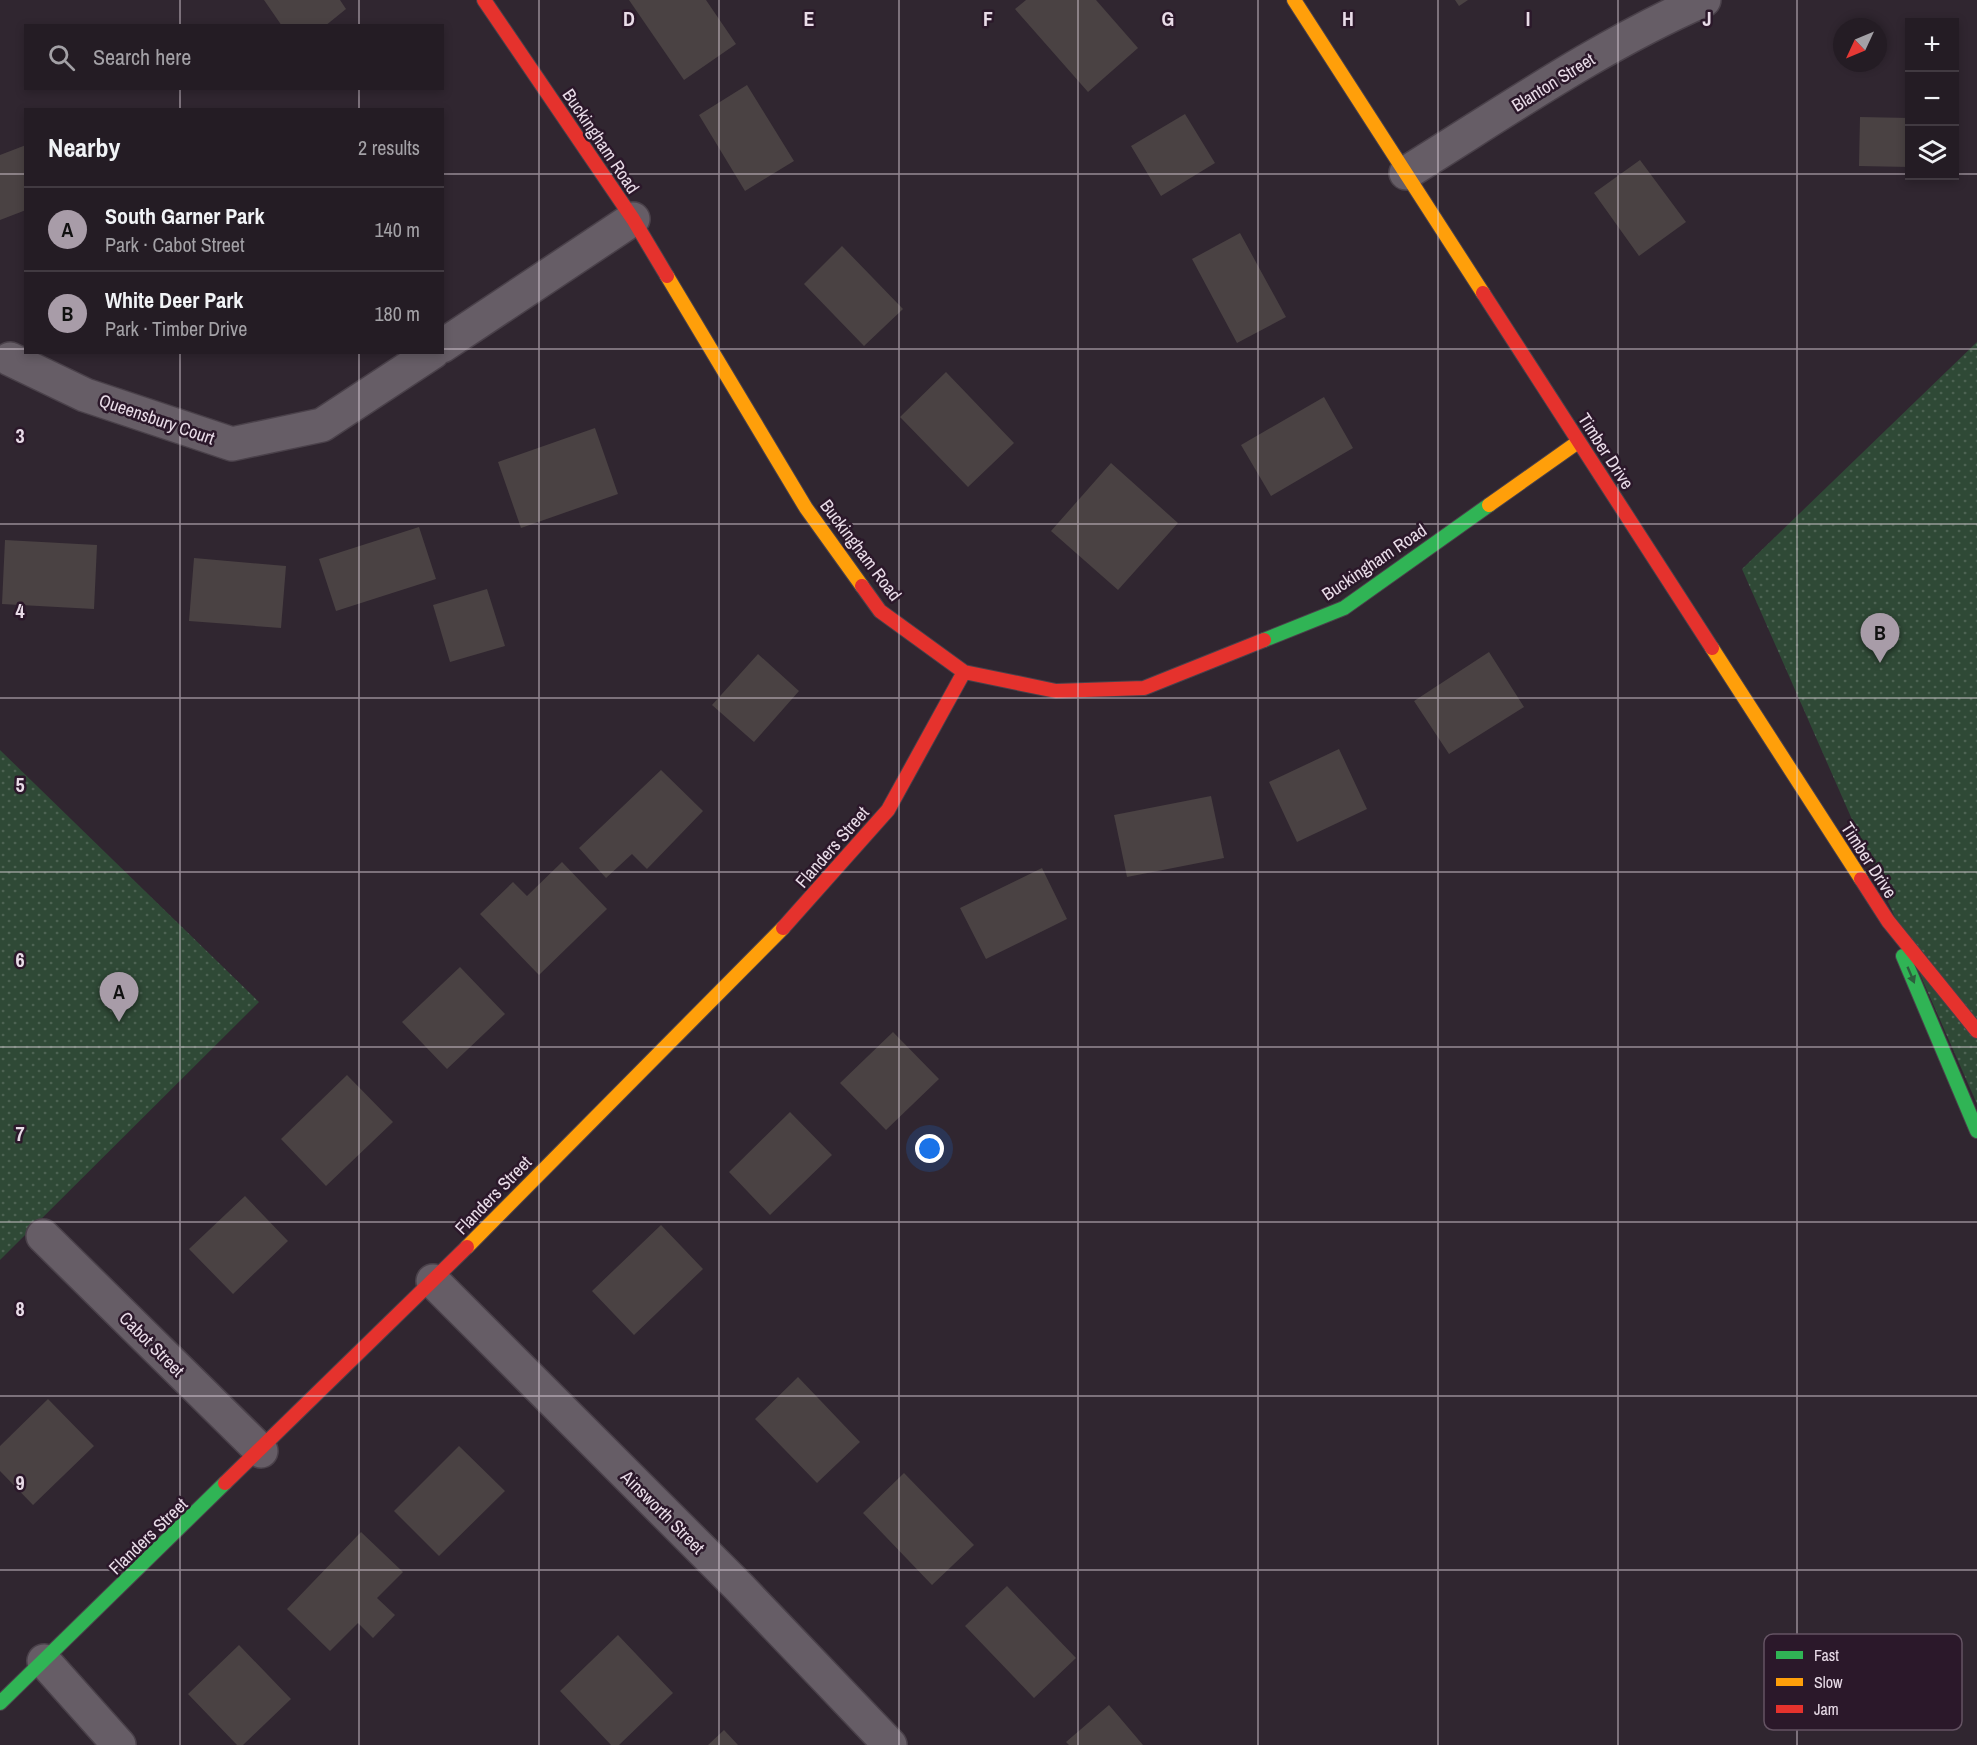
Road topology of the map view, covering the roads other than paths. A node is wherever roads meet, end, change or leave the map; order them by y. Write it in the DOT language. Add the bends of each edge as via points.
graph roads {
  1 [pos="484,0"];
  2 [pos="1294,0"];
  3 [pos="1704,0"];
  4 [pos="1406,173"];
  5 [pos="633,219"];
  6 [pos="444,345"];
  7 [pos="430,354"];
  8 [pos="10,359"];
  9 [pos="1578,442"];
  10 [pos="964,672"];
  11 [pos="1888,921"];
  12 [pos="1977,1031"];
  13 [pos="1977,1131"];
  14 [pos="43,1236"];
  15 [pos="434,1281"];
  16 [pos="261,1451"];
  17 [pos="44,1661"];
  18 [pos="0,1703"];
  19 [pos="119,1745"];
  20 [pos="890,1745"];
  1 -- 5 [label="street, Buckingham Road"];
  2 -- 4 [label="street, Timber Drive"];
  3 -- 4 [label="street, Blanton Street" via="1607,49"];
  4 -- 9 [label="street, Timber Drive"];
  5 -- 6 [label="street"];
  5 -- 10 [label="street, Buckingham Road" via="806,508 880,611"];
  7 -- 8 [label="street, Queensbury Court" via="322,425 232,444 85,395"];
  9 -- 10 [label="street, Buckingham Road" via="1344,608 1144,688 1056,691"];
  9 -- 11 [label="street, Timber Drive"];
  10 -- 15 [label="street, Flanders Street" via="888,810 789,922"];
  11 -- 12 [label="street, Timber Drive"];
  11 -- 13 [label="street, Timber Drive, one-way"];
  14 -- 16 [label="street, Cabot Street"];
  15 -- 16 [label="street, Flanders Street"];
  15 -- 20 [label="street, Ainsworth Street" via="739,1587"];
  16 -- 17 [label="street, Flanders Street"];
  17 -- 18 [label="street, Flanders Street"];
  17 -- 19 [label="street"];
}
